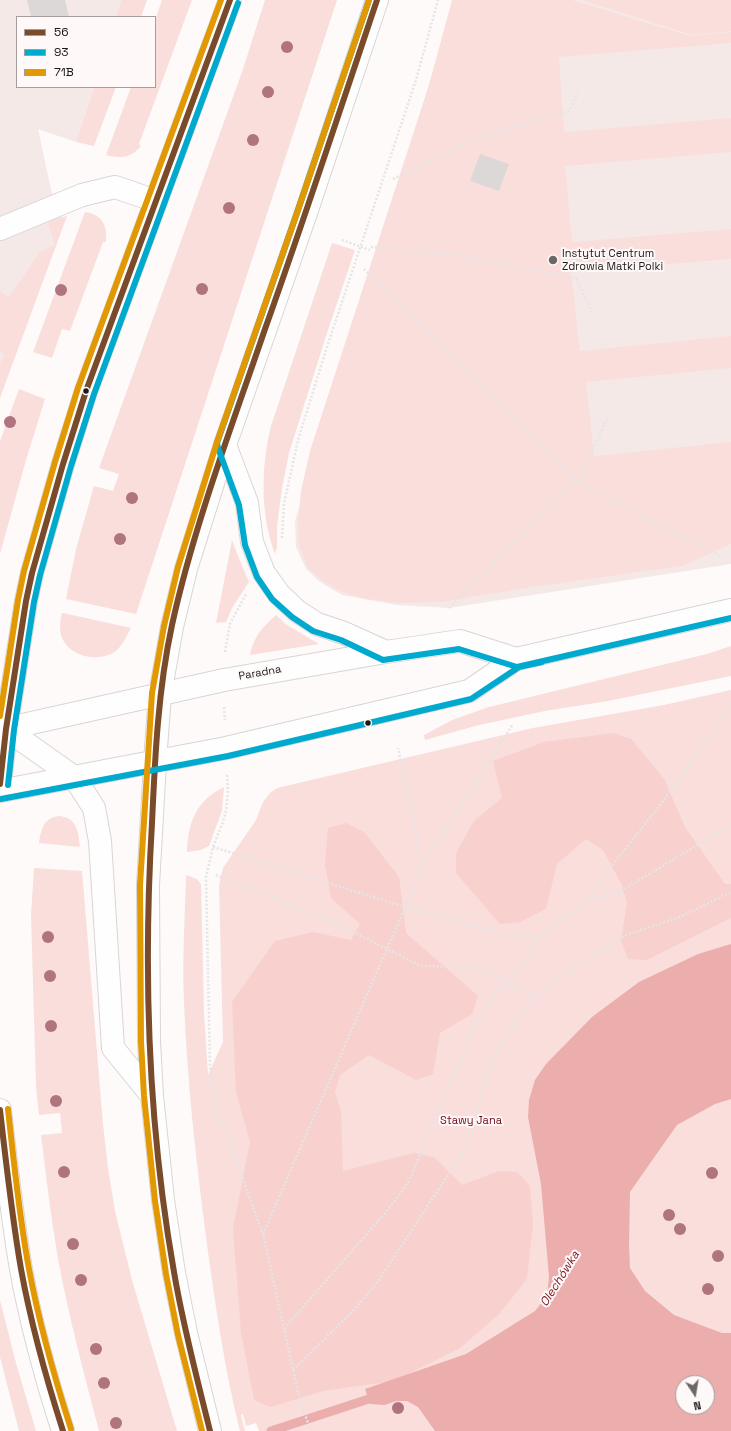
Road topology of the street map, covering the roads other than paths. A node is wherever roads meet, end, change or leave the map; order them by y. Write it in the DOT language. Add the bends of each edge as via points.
graph roads {
  1 [pos="230,0"];
  2 [pos="377,0"];
  3 [pos="156,201"];
  4 [pos="0,229"];
  5 [pos="225,445"];
  6 [pos="731,610"];
  7 [pos="386,652"];
  8 [pos="516,659"];
  9 [pos="160,694"];
  10 [pos="3,729"];
  11 [pos="155,762"];
  12 [pos="74,777"];
  13 [pos="0,784"];
  14 [pos="0,791"];
  15 [pos="152,1096"];
  16 [pos="0,1110"];
  17 [pos="63,1431"];
  18 [pos="210,1431"];
  1 -- 3 [label="main road"];
  2 -- 5 [label="main road"];
  3 -- 4 [label="main road" via="115,187 82,195"];
  3 -- 10 [label="main road" via="86,391 63,464 32,573"];
  5 -- 7 [label="main road" via="247,503 252,542 264,573 279,594 297,611 317,624"];
  5 -- 9 [label="main road" via="184,576"];
  6 -- 8 [label="main road"];
  7 -- 8 [label="main road, Paradna" via="460,641"];
  7 -- 9 [label="main road, Paradna" via="224,680"];
  8 -- 11 [label="main road" via="469,691 226,748"];
  9 -- 10 [label="main road, Paradna"];
  9 -- 11 [label="main road"];
  10 -- 12 [label="main road"];
  10 -- 13 [label="main road"];
  11 -- 12 [label="main road"];
  11 -- 15 [label="main road" via="148,885"];
  12 -- 14 [label="main road"];
  12 -- 15 [label="main road" via="94,808 100,841 113,1048"];
  15 -- 18 [label="main road" via="174,1273"];
  16 -- 17 [label="main road" via="10,1198 22,1271 37,1340"];
}
